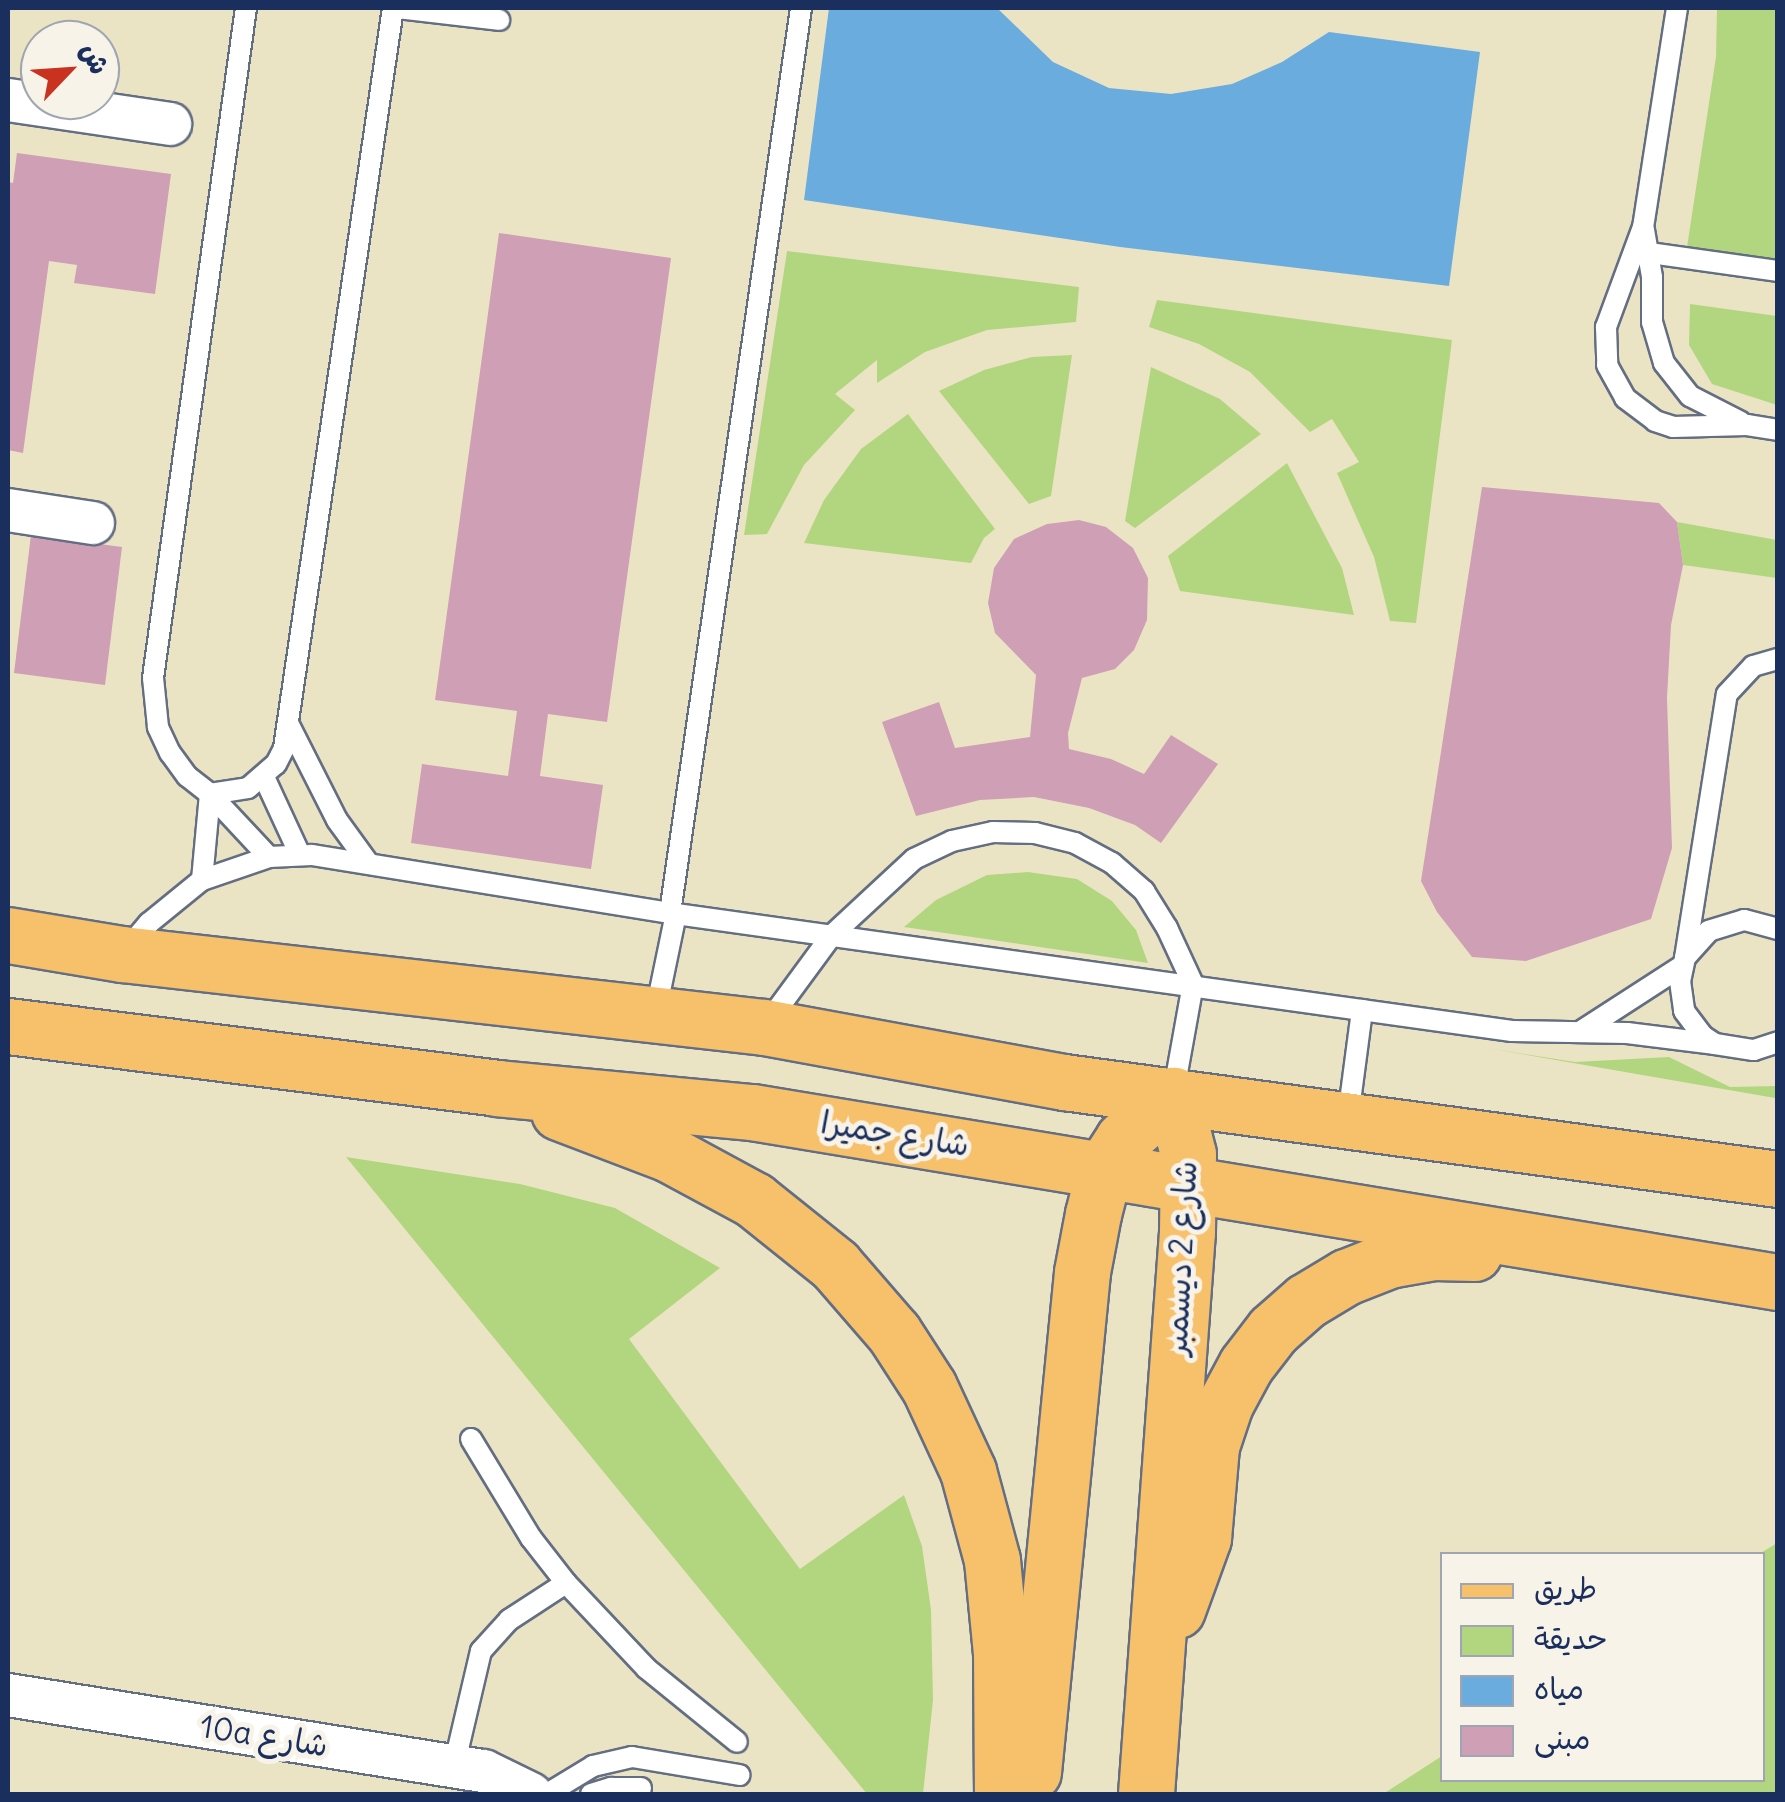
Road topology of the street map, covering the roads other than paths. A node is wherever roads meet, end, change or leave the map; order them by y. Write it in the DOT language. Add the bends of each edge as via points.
graph roads {
  1 [pos="246,8"];
  2 [pos="395,8"];
  3 [pos="802,8"];
  4 [pos="1677,8"];
  5 [pos="499,20"];
  6 [pos="8,100"];
  7 [pos="170,124"];
  8 [pos="1642,227"];
  9 [pos="1650,253"];
  10 [pos="1778,271"];
  11 [pos="1748,425"];
  12 [pos="1778,430"];
  13 [pos="8,510"];
  14 [pos="93,523"];
  15 [pos="1778,659"];
  16 [pos="289,725"];
  17 [pos="264,777"];
  18 [pos="210,794"];
  19 [pos="300,855"];
  20 [pos="269,857"];
  21 [pos="369,864"];
  22 [pos="202,880"];
  23 [pos="673,913"];
  24 [pos="1778,929"];
  25 [pos="8,935"];
  26 [pos="832,935"];
  27 [pos="122,954"];
  28 [pos="1684,962"];
  29 [pos="1194,984"];
  30 [pos="1362,1010"];
  31 [pos="655,1014"];
  32 [pos="8,1026"];
  33 [pos="764,1027"];
  34 [pos="1582,1031"];
  35 [pos="1778,1042"];
  36 [pos="1715,1044"];
  37 [pos="496,1088"];
  38 [pos="1173,1095"];
  39 [pos="1348,1122"];
  40 [pos="1106,1167"];
  41 [pos="1778,1179"];
  42 [pos="1187,1184"];
  43 [pos="1596,1254"];
  44 [pos="1778,1282"];
  45 [pos="471,1439"];
  46 [pos="566,1583"];
  47 [pos="1156,1642"];
  48 [pos="8,1696"];
  49 [pos="736,1742"];
  50 [pos="454,1766"];
  51 [pos="739,1775"];
  52 [pos="641,1788"];
  53 [pos="532,1791"];
  54 [pos="591,1794"];
  55 [pos="1002,1794"];
  56 [pos="1030,1794"];
  57 [pos="1146,1794"];
  1 -- 18 [label="lane" via="152,678 158,726 170,753"];
  2 -- 5 [label="lane"];
  2 -- 16 [label="lane"];
  3 -- 23 [label="lane"];
  4 -- 8 [label="lane"];
  6 -- 7 [label="street"];
  8 -- 9 [label="lane"];
  8 -- 11 [label="lane" via="1606,326 1614,382 1655,421 1692,428"];
  9 -- 10 [label="lane"];
  9 -- 11 [label="lane" via="1652,322 1664,363 1690,396"];
  11 -- 12 [label="lane"];
  13 -- 14 [label="street"];
  15 -- 28 [label="lane" via="1753,666 1727,694"];
  16 -- 17 [label="lane" via="276,764"];
  16 -- 21 [label="lane" via="328,805"];
  17 -- 18 [label="lane" via="248,788"];
  17 -- 19 [label="lane"];
  18 -- 20 [label="lane"];
  18 -- 22 [label="lane"];
  19 -- 20 [label="lane"];
  19 -- 21 [label="lane"];
  20 -- 22 [label="lane"];
  21 -- 23 [label="lane"];
  22 -- 27 [label="lane"];
  23 -- 26 [label="lane"];
  23 -- 31 [label="lane"];
  24 -- 28 [label="lane" via="1762,922 1726,923 1709,931"];
  25 -- 27 [label="main road"];
  26 -- 29 [label="lane"];
  26 -- 29 [label="lane" via="914,859 993,832 1034,833 1112,863 1144,891"];
  26 -- 33 [label="lane"];
  27 -- 31 [label="main road"];
  28 -- 34 [label="lane"];
  28 -- 36 [label="lane" via="1684,1011"];
  29 -- 30 [label="lane"];
  29 -- 38 [label="lane"];
  30 -- 34 [label="lane" via="1512,1031"];
  30 -- 39 [label="lane"];
  31 -- 33 [label="main road"];
  32 -- 37 [label="main road, شارع جميرا"];
  33 -- 38 [label="main road" via="1064,1082"];
  34 -- 36 [label="lane"];
  35 -- 36 [label="lane" via="1754,1050"];
  37 -- 40 [label="main road, شارع جميرا" via="752,1112"];
  37 -- 55 [label="main road" via="669,1154 754,1200 834,1265 894,1333 929,1386 968,1471 992,1560 1001,1653"];
  38 -- 39 [label="main road"];
  38 -- 40 [label="main road, شارع 2 ديسمبر" via="1123,1139"];
  38 -- 42 [label="main road, شارع 2 ديسمبر" via="1188,1154"];
  39 -- 41 [label="main road"];
  40 -- 42 [label="main road, شارع جميرا"];
  40 -- 56 [label="main road, شارع 2 ديسمبر" via="1082,1272"];
  42 -- 43 [label="main road, شارع جميرا"];
  42 -- 47 [label="main road, شارع 2 ديسمبر"];
  43 -- 44 [label="main road, شارع جميرا"];
  43 -- 47 [label="main road" via="1434,1252 1389,1260 1306,1301 1255,1353 1224,1404 1211,1446 1198,1556"];
  45 -- 46 [label="lane"];
  46 -- 49 [label="lane" via="646,1668"];
  46 -- 50 [label="lane" via="509,1620 481,1651"];
  47 -- 57 [label="main road, شارع 2 ديسمبر"];
  48 -- 50 [label="street, 10a شارع"];
  50 -- 53 [label="street, 10a شارع"];
  51 -- 53 [label="lane" via="632,1757"];
  52 -- 54 [label="lane"];
}
